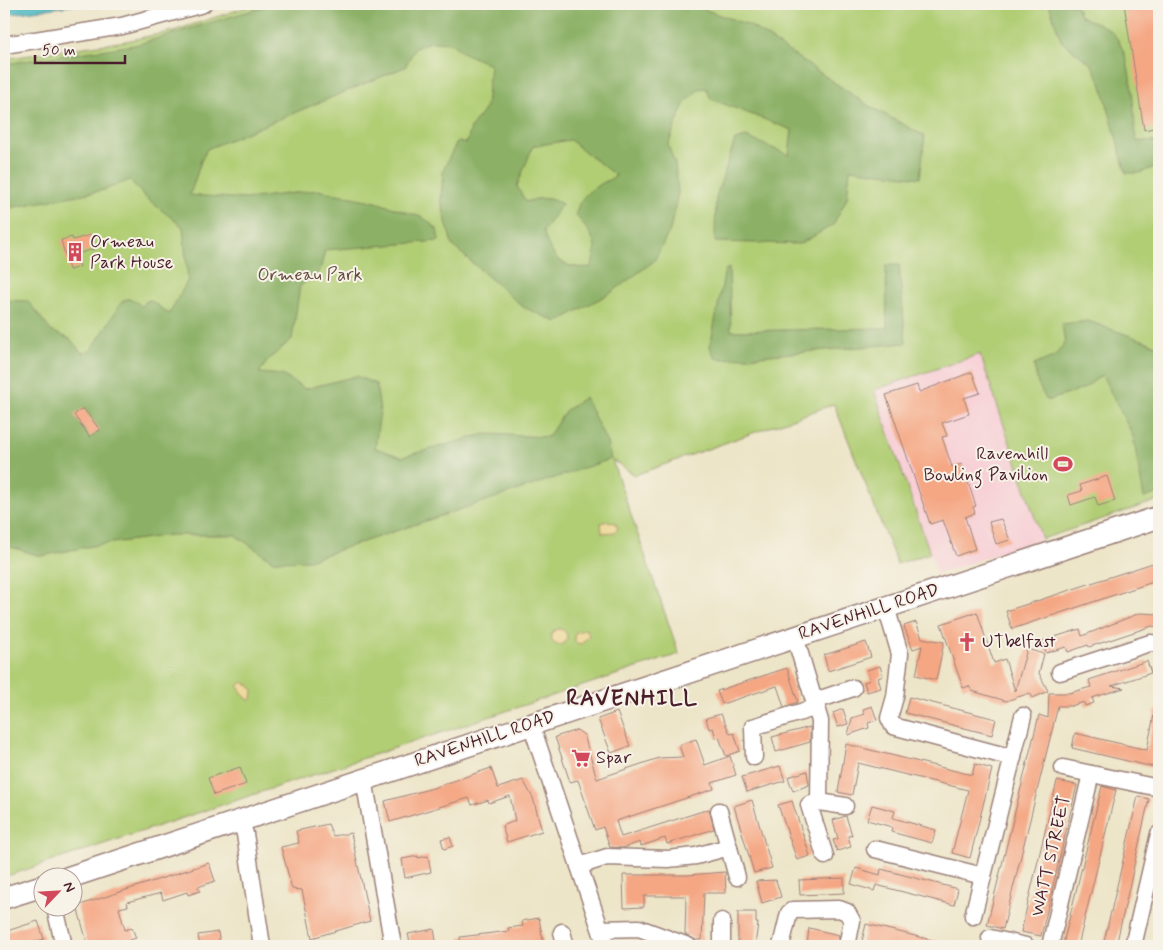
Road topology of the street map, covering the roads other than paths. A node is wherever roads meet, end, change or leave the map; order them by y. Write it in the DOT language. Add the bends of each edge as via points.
graph roads {
  1 [pos="203,4"];
  2 [pos="4,45"];
  3 [pos="1159,517"];
  4 [pos="886,607"];
  5 [pos="795,637"];
  6 [pos="1159,644"];
  7 [pos="1060,672"];
  8 [pos="853,688"];
  9 [pos="816,704"];
  10 [pos="1023,716"];
  11 [pos="531,724"];
  12 [pos="754,757"];
  13 [pos="1013,758"];
  14 [pos="1063,768"];
  15 [pos="1091,774"];
  16 [pos="364,779"];
  17 [pos="1159,788"];
  18 [pos="819,802"];
  19 [pos="845,806"];
  20 [pos="719,812"];
  21 [pos="240,820"];
  22 [pos="1159,834"];
  23 [pos="729,847"];
  24 [pos="875,850"];
  25 [pos="825,856"];
  26 [pos="579,866"];
  27 [pos="82,873"];
  28 [pos="983,876"];
  29 [pos="737,877"];
  30 [pos="32,889"];
  31 [pos="4,898"];
  32 [pos="974,916"];
  33 [pos="57,918"];
  34 [pos="722,921"];
  35 [pos="601,929"];
  36 [pos="983,941"];
  37 [pos="64,946"];
  38 [pos="262,946"];
  39 [pos="393,946"];
  40 [pos="606,946"];
  41 [pos="688,946"];
  42 [pos="722,946"];
  43 [pos="781,946"];
  44 [pos="847,946"];
  45 [pos="1026,946"];
  46 [pos="1050,946"];
  47 [pos="1133,946"];
  1 -- 2 [label="street" via="122,26"];
  3 -- 4 [label="main road, RAVENHILL ROAD"];
  4 -- 5 [label="main road, RAVENHILL ROAD"];
  4 -- 13 [label="street" via="900,654 889,718 893,726"];
  5 -- 9 [label="street"];
  5 -- 11 [label="main road, RAVENHILL ROAD"];
  6 -- 7 [label="street" via="1150,643"];
  8 -- 9 [label="street"];
  9 -- 12 [label="street" via="753,727"];
  9 -- 18 [label="street" via="821,733"];
  10 -- 13 [label="street"];
  11 -- 16 [label="main road, RAVENHILL ROAD"];
  11 -- 26 [label="street"];
  13 -- 28 [label="street"];
  14 -- 15 [label="street"];
  15 -- 17 [label="street"];
  15 -- 46 [label="street, WATT STREET"];
  16 -- 21 [label="main road, RAVENHILL ROAD"];
  16 -- 39 [label="street"];
  18 -- 19 [label="street"];
  18 -- 25 [label="street" via="809,805"];
  20 -- 23 [label="street"];
  21 -- 27 [label="main road, RAVENHILL ROAD"];
  21 -- 38 [label="street" via="245,834"];
  22 -- 47 [label="street"];
  23 -- 26 [label="street" via="668,860 607,857"];
  23 -- 29 [label="street"];
  24 -- 28 [label="street"];
  26 -- 35 [label="street"];
  28 -- 32 [label="street"];
  30 -- 31 [label="main road"];
  33 -- 37 [label="street"];
  34 -- 42 [label="street"];
  35 -- 40 [label="street"];
  35 -- 41 [label="street" via="639,928"];
  36 -- 45 [label="street"];
  43 -- 44 [label="street" via="789,913 793,910 839,909 847,912 852,921"];
}
